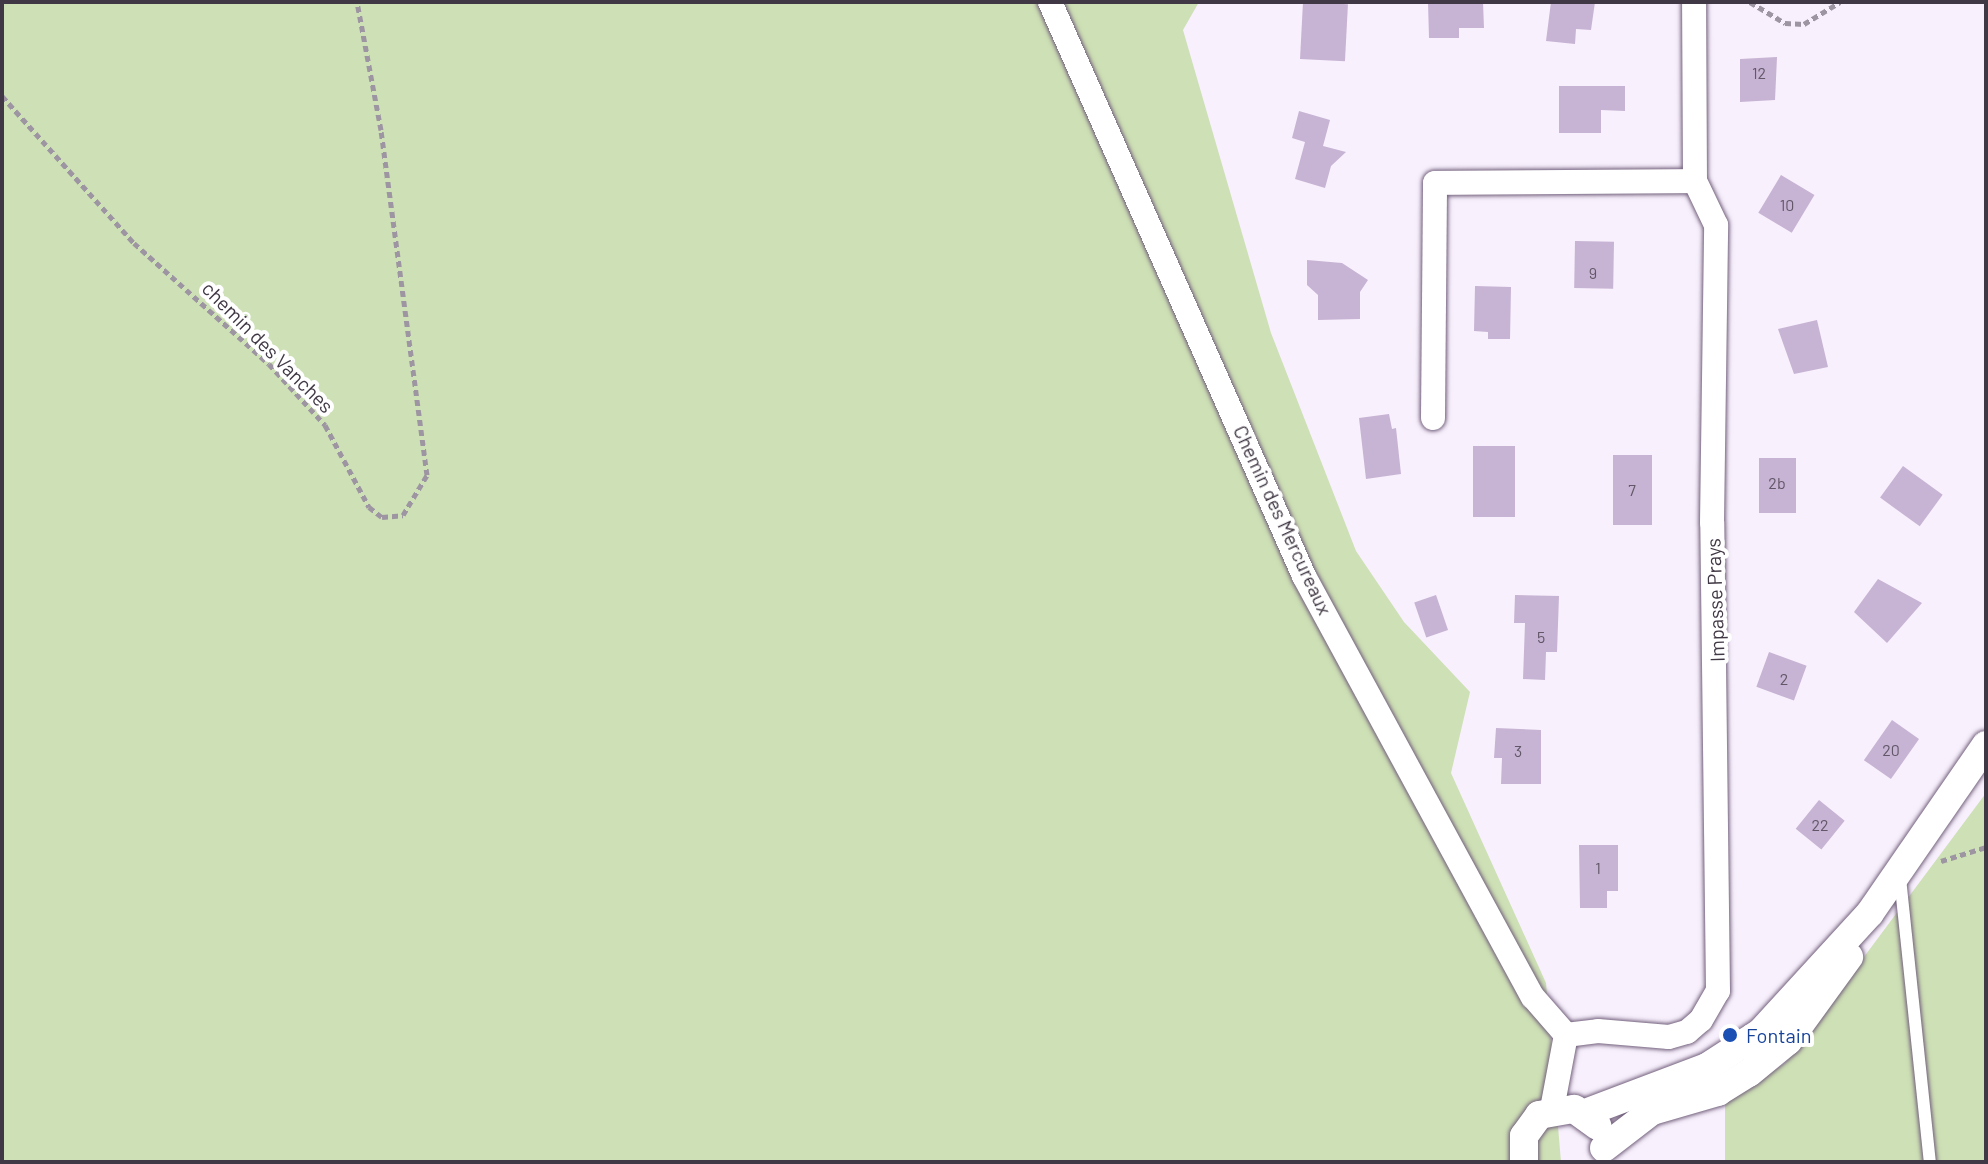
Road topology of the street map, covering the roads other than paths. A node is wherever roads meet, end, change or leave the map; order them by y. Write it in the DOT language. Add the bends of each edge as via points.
graph roads {
  1 [pos="1050,2"];
  2 [pos="1694,2"];
  3 [pos="1695,181"];
  4 [pos="1433,418"];
  5 [pos="1986,745"];
  6 [pos="1899,875"];
  7 [pos="1870,913"];
  8 [pos="1566,1035"];
  9 [pos="1552,1109"];
  10 [pos="1585,1113"];
  11 [pos="1603,1155"];
  12 [pos="1524,1162"];
  13 [pos="1930,1162"];
  1 -- 8 [label="street, Chemin des Mercureaux" via="1304,576 1527,986"];
  2 -- 3 [label="street, Impasse Prays"];
  3 -- 4 [label="street" via="1435,183"];
  3 -- 8 [label="street, Impasse Prays" via="1716,225 1712,523 1718,991 1701,1020 1669,1037 1598,1031"];
  5 -- 6 [label="street"];
  6 -- 7 [label="street"];
  6 -- 13 [label="lane"];
  7 -- 10 [label="street" via="1761,1032 1707,1067"];
  7 -- 11 [label="street" via="1853,951 1788,1041 1718,1092 1652,1111"];
  8 -- 9 [label="street"];
  9 -- 10 [label="street"];
  9 -- 12 [label="street" via="1530,1124 1524,1136"];
  10 -- 11 [label="street" via="1602,1134"];
}
